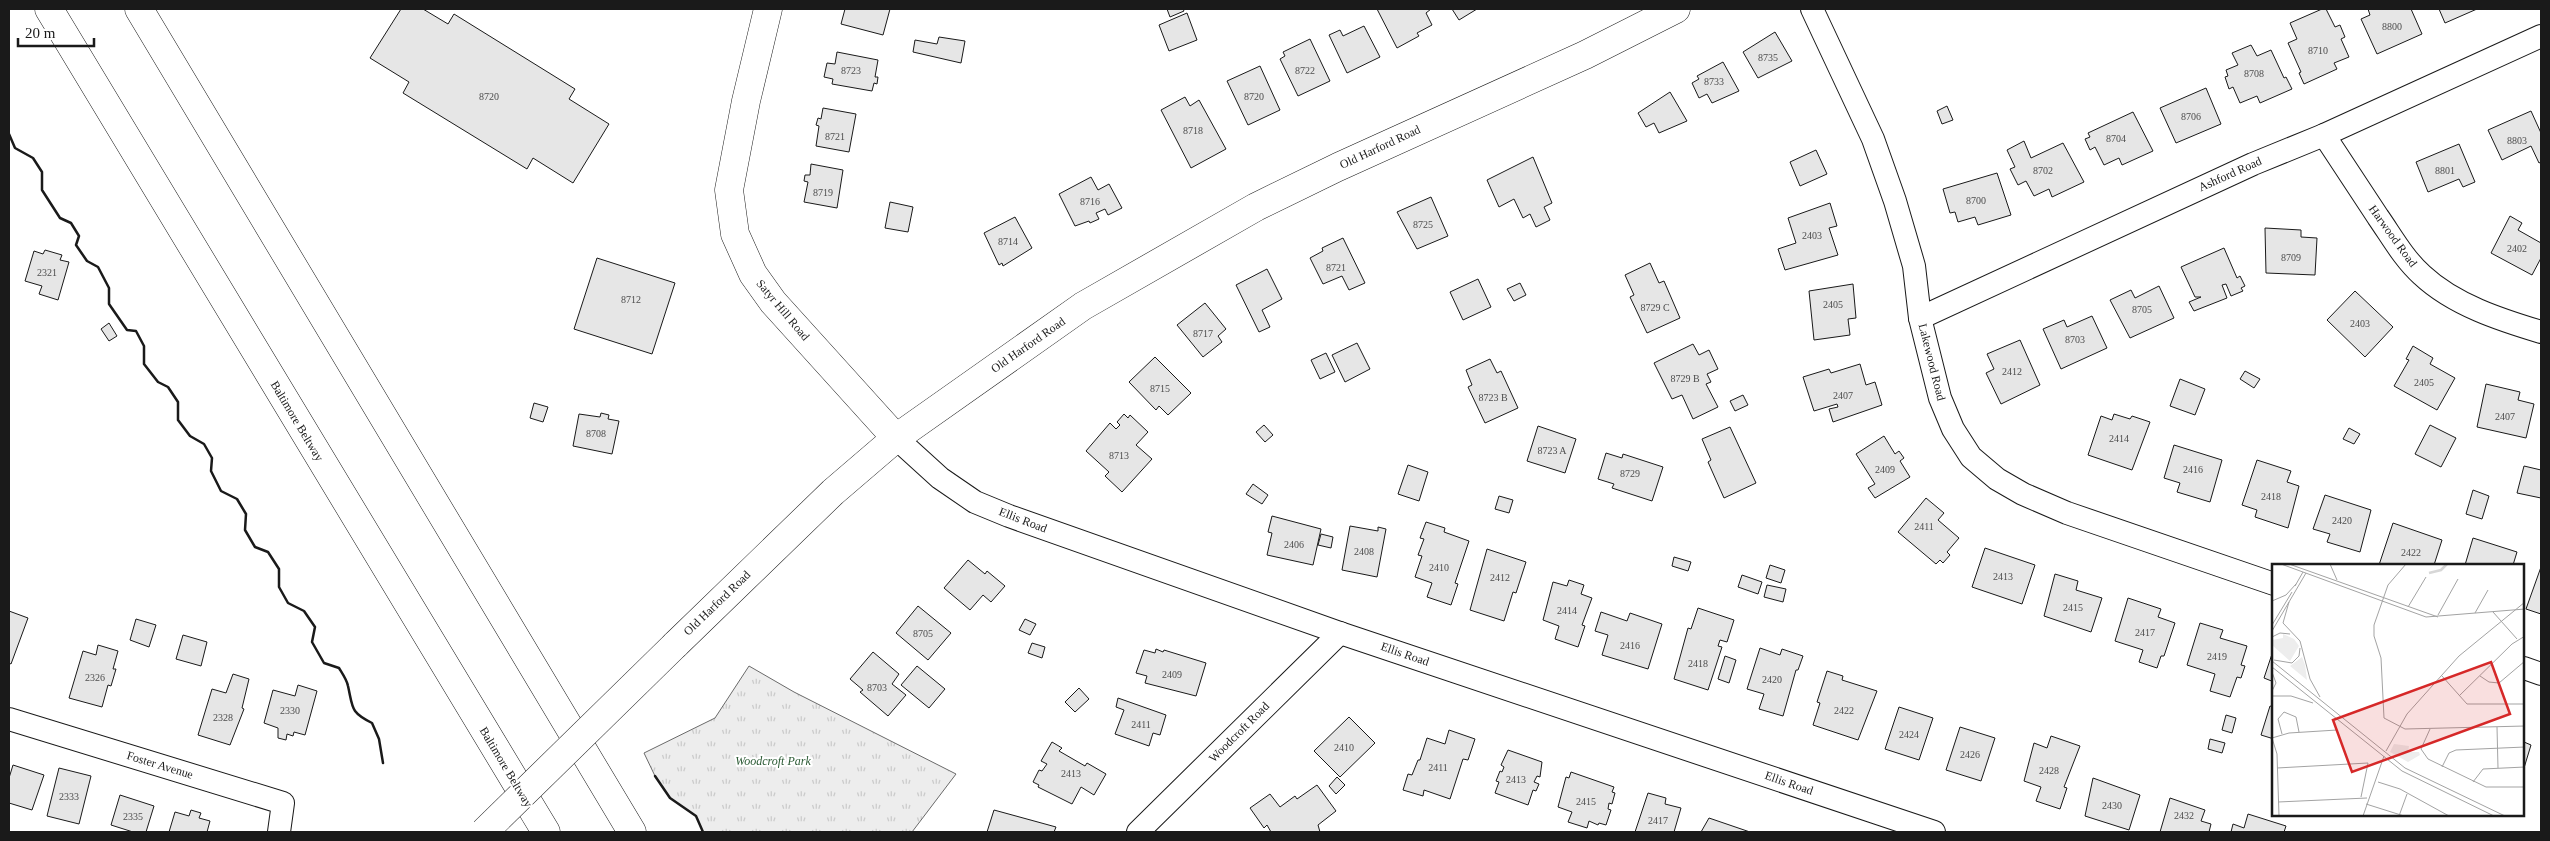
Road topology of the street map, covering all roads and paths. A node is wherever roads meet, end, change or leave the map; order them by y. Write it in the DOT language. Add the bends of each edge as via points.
graph roads {
  1 [pos="49,9"];
  2 [pos="138,9"];
  3 [pos="768,9"];
  4 [pos="1676,9"];
  5 [pos="1812,9"];
  6 [pos="2541,36"];
  7 [pos="2324,135"];
  8 [pos="1920,318"];
  9 [pos="2541,332"];
  10 [pos="896,438"];
  11 [pos="2272,583"];
  12 [pos="1340,633"];
  13 [pos="2525,668"];
  14 [pos="2541,674"];
  15 [pos="9,719"];
  16 [pos="279,832"];
  17 [pos="484,832"];
  18 [pos="546,832"];
  19 [pos="632,832"];
  20 [pos="1138,832"];
  21 [pos="1934,832"];
  1 -- 18 [label="main road, Baltimore Beltway"];
  2 -- 19 [label="main road"];
  3 -- 10 [label="main road, Satyr Hill Road" via="729,190 735,234 753,274 773,302"];
  4 -- 10 [label="main road, Old Harford Road" via="1585,55 1346,162 1256,207 1083,306"];
  5 -- 8 [label="street, Lakewood Road" via="1873,139 1895,201 1914,266"];
  6 -- 7 [label="street, Ashford Road"];
  7 -- 8 [label="street, Ashford Road" via="2253,164"];
  7 -- 9 [label="street, Harwood Road" via="2402,254 2422,275 2466,304"];
  8 -- 11 [label="street, Lakewood Road" via="1940,398 1953,429 1971,457 1997,479 2067,513"];
  10 -- 12 [label="street, Ellis Road" via="940,478 975,502"];
  10 -- 17 [label="main road, Old Harford Road, bridge" via="833,492"];
  12 -- 20 [label="street, Woodcroft Road"];
  12 -- 21 [label="street, Ellis Road"];
  13 -- 14 [label="street"];
  15 -- 16 [label="street, Foster Avenue" via="283,803"];
}
